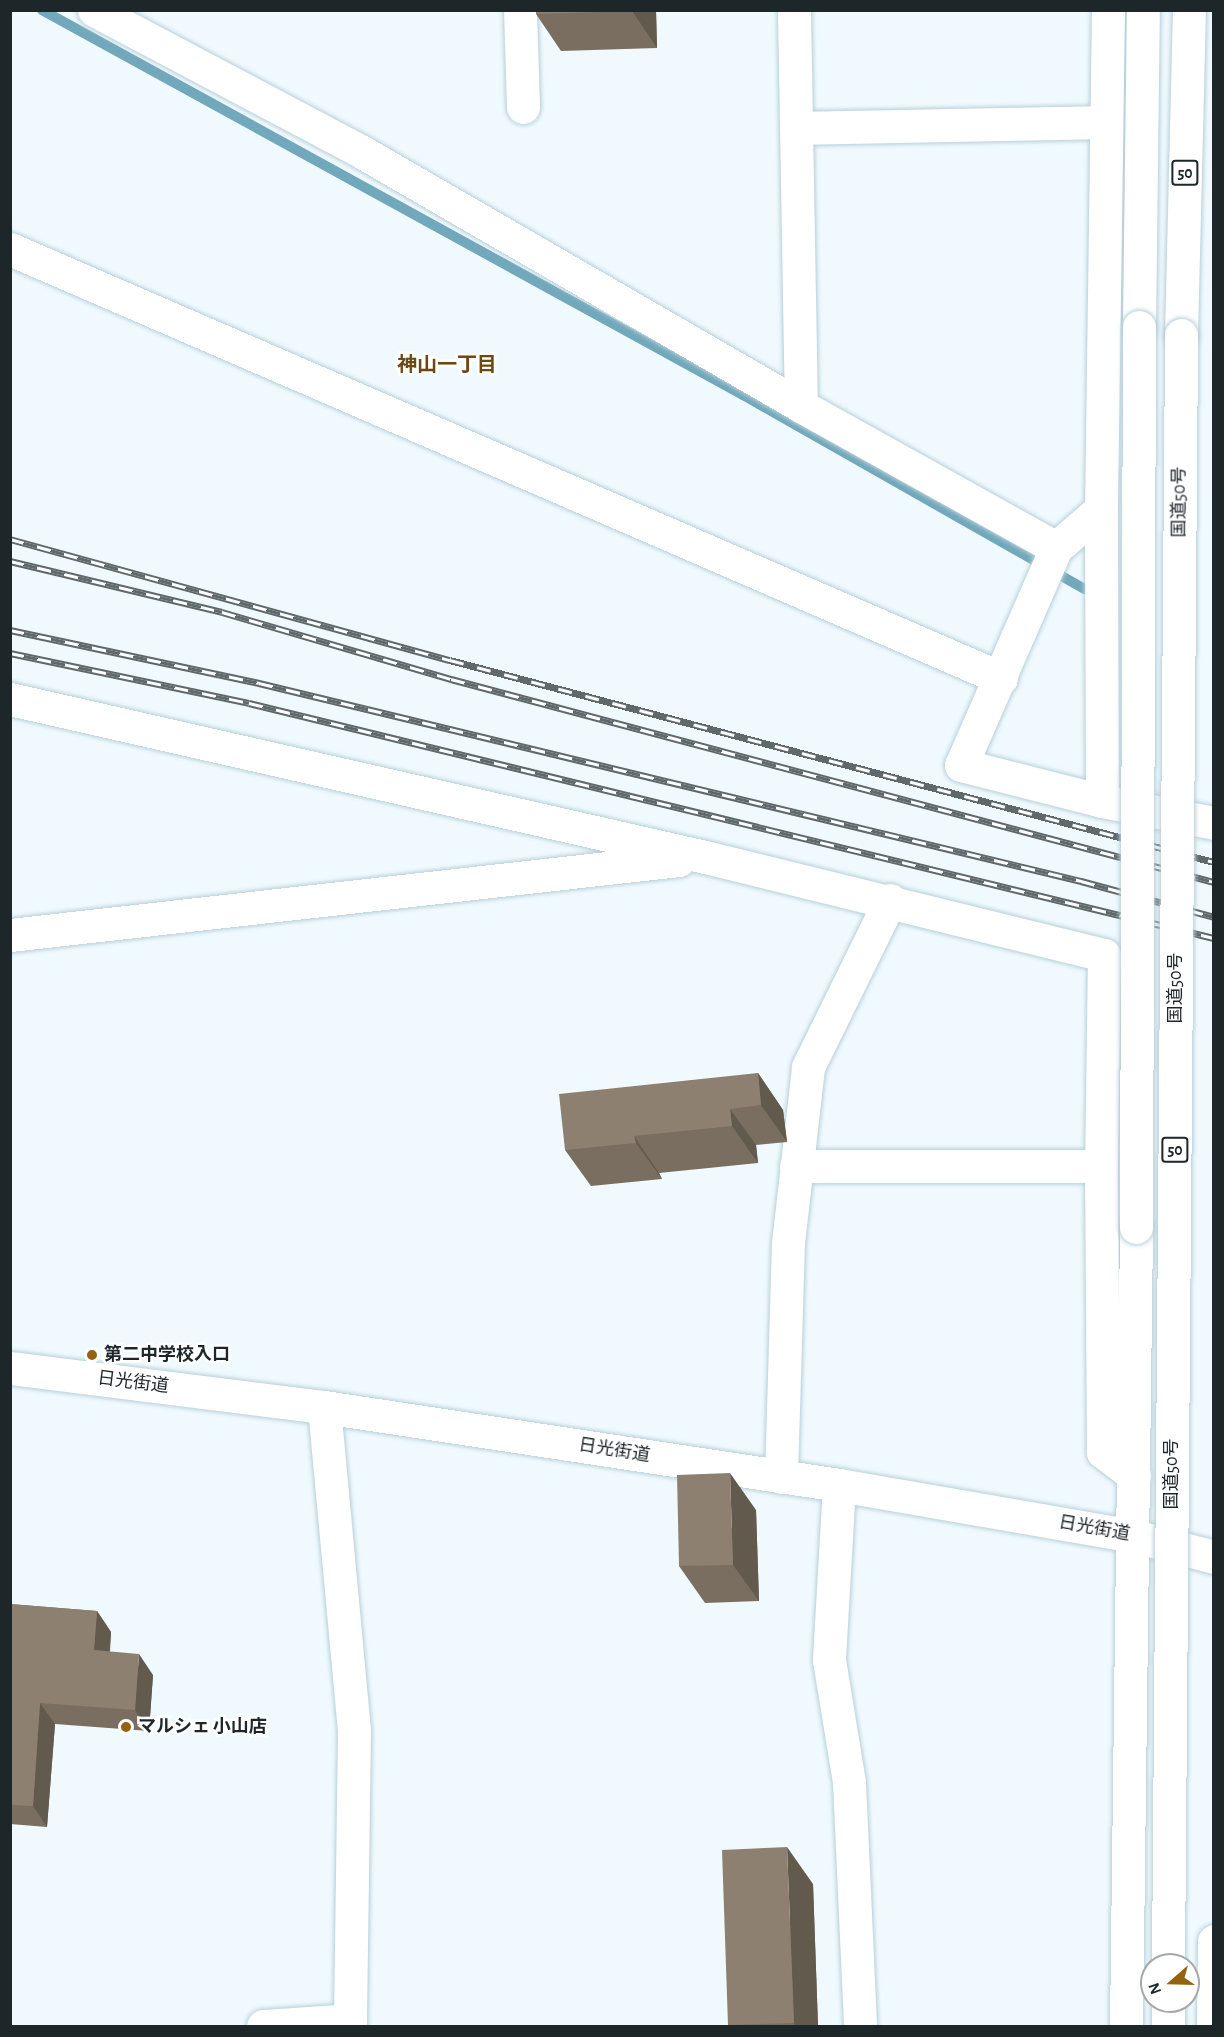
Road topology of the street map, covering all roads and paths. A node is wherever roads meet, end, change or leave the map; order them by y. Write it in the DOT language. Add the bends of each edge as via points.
graph roads {
  1 [pos="94,10"];
  2 [pos="520,10"];
  3 [pos="794,10"];
  4 [pos="1108,10"];
  5 [pos="1143,10"];
  6 [pos="1189,10"];
  7 [pos="523,107"];
  8 [pos="1106,122"];
  9 [pos="796,128"];
  10 [pos="10,249"];
  11 [pos="801,406"];
  12 [pos="1101,509"];
  13 [pos="1056,548"];
  14 [pos="1001,678"];
  15 [pos="10,699"];
  16 [pos="1102,801"];
  17 [pos="1214,823"];
  18 [pos="705,857"];
  19 [pos="890,900"];
  20 [pos="10,935"];
  21 [pos="796,1166"];
  22 [pos="1101,1166"];
  23 [pos="10,1368"];
  24 [pos="324,1407"];
  25 [pos="1134,1475"];
  26 [pos="781,1477"];
  27 [pos="839,1485"];
  28 [pos="1134,1536"];
  29 [pos="1214,1557"];
  30 [pos="1214,1941"];
  31 [pos="1168,1953"];
  32 [pos="350,2023"];
  33 [pos="263,2026"];
  34 [pos="860,2026"];
  35 [pos="1126,2026"];
  36 [pos="1213,2026"];
  1 -- 11 [label="main road" via="362,152"];
  2 -- 7 [label="main road"];
  3 -- 9 [label="main road"];
  4 -- 8 [label="main road"];
  5 -- 25 [label="main road, bridge"];
  6 -- 31 [label="main road, 国道50号 / 50, bridge" via="1181,334"];
  8 -- 9 [label="main road"];
  8 -- 12 [label="main road"];
  9 -- 11 [label="main road"];
  10 -- 14 [label="main road"];
  11 -- 13 [label="main road"];
  12 -- 13 [label="main road"];
  12 -- 16 [label="main road"];
  13 -- 14 [label="main road"];
  14 -- 16 [label="main road" via="962,765"];
  15 -- 18 [label="main road"];
  16 -- 17 [label="main road"];
  18 -- 19 [label="main road"];
  18 -- 20 [label="main road"];
  19 -- 21 [label="main road" via="808,1067"];
  19 -- 22 [label="main road" via="1104,955"];
  21 -- 22 [label="main road"];
  21 -- 26 [label="main road" via="788,1243"];
  22 -- 25 [label="main road" via="1103,1452"];
  23 -- 24 [label="main road, 日光街道"];
  24 -- 26 [label="main road, 日光街道"];
  24 -- 32 [label="main road" via="354,1731"];
  25 -- 28 [label="main road"];
  26 -- 27 [label="main road, 日光街道"];
  27 -- 28 [label="main road, 日光街道"];
  27 -- 34 [label="main road" via="829,1660 849,1782"];
  28 -- 29 [label="main road, 日光街道"];
  28 -- 35 [label="main road"];
  30 -- 36 [label="main road"];
  32 -- 33 [label="main road"];
}
